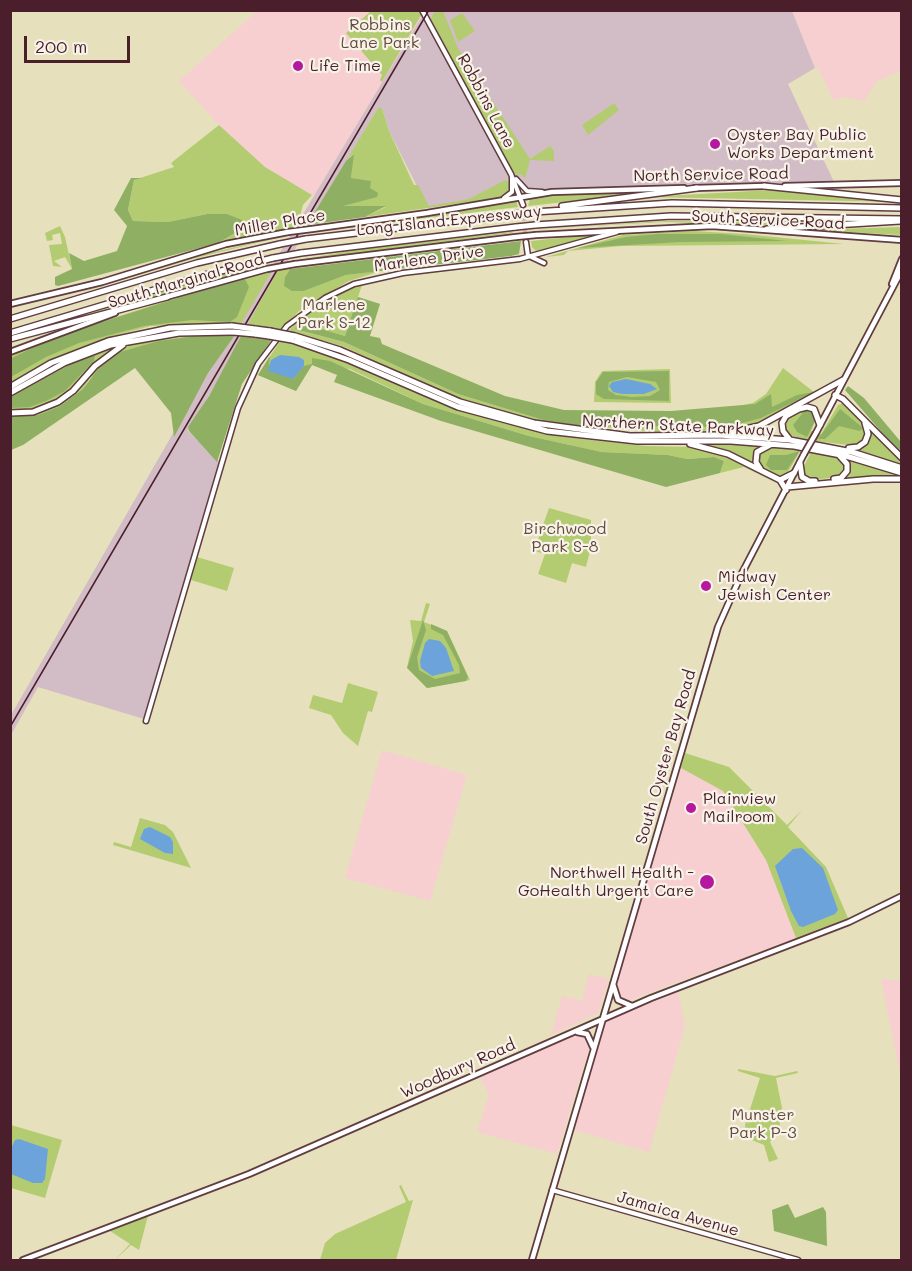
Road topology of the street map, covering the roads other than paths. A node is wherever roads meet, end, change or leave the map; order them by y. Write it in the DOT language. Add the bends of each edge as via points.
graph roads {
  1 [pos="422,10"];
  2 [pos="511,174"];
  3 [pos="902,183"];
  4 [pos="764,186"];
  5 [pos="697,188"];
  6 [pos="552,192"];
  7 [pos="521,196"];
  8 [pos="902,200"];
  9 [pos="492,202"];
  10 [pos="523,205"];
  11 [pos="902,208"];
  12 [pos="552,210"];
  13 [pos="902,220"];
  14 [pos="625,229"];
  15 [pos="767,229"];
  16 [pos="902,240"];
  17 [pos="526,242"];
  18 [pos="528,256"];
  19 [pos="902,259"];
  20 [pos="544,263"];
  21 [pos="902,270"];
  22 [pos="891,288"];
  23 [pos="167,297"];
  24 [pos="10,304"];
  25 [pos="10,318"];
  26 [pos="232,329"];
  27 [pos="10,333"];
  28 [pos="293,338"];
  29 [pos="10,339"];
  30 [pos="125,343"];
  31 [pos="10,352"];
  32 [pos="843,380"];
  33 [pos="10,387"];
  34 [pos="10,393"];
  35 [pos="835,395"];
  36 [pos="10,413"];
  37 [pos="862,419"];
  38 [pos="820,424"];
  39 [pos="719,435"];
  40 [pos="790,440"];
  41 [pos="681,442"];
  42 [pos="779,444"];
  43 [pos="826,446"];
  44 [pos="838,454"];
  45 [pos="902,458"];
  46 [pos="800,463"];
  47 [pos="902,468"];
  48 [pos="762,471"];
  49 [pos="902,473"];
  50 [pos="794,474"];
  51 [pos="902,479"];
  52 [pos="780,480"];
  53 [pos="786,489"];
  54 [pos="146,721"];
  55 [pos="902,896"];
  56 [pos="613,982"];
  57 [pos="632,1006"];
  58 [pos="602,1019"];
  59 [pos="574,1031"];
  60 [pos="594,1048"];
  61 [pos="552,1190"];
  62 [pos="23,1260"];
  63 [pos="532,1260"];
  64 [pos="798,1260"];
  1 -- 2 [label="street, Robbins Lane"];
  2 -- 6 [label="street" via="527,191"];
  2 -- 7 [label="street, Robbins Lane"];
  2 -- 9 [label="street" via="510,195"];
  3 -- 4 [label="main road, North Service Road"];
  4 -- 5 [label="main road, North Service Road"];
  4 -- 8 [label="highway"];
  5 -- 6 [label="main road, North Service Road"];
  5 -- 12 [label="highway"];
  6 -- 7 [label="main road, North Service Road"];
  7 -- 9 [label="main road, Miller Place"];
  7 -- 10 [label="street, Robbins Lane"];
  9 -- 24 [label="main road, Miller Place, bridge" via="288,232 202,251"];
  11 -- 12 [label="highway, Long Island Expressway" via="672,203"];
  12 -- 25 [label="highway, Long Island Expressway, bridge" via="280,243"];
  13 -- 15 [label="highway"];
  13 -- 27 [label="highway, Long Island Expressway, bridge" via="671,216 535,225 301,253 201,276"];
  14 -- 15 [label="main road, South Service Road"];
  14 -- 18 [label="street, South Service Road"];
  14 -- 23 [label="main road, South Marginal Road, bridge" via="516,237 295,264"];
  15 -- 16 [label="main road, South Service Road"];
  17 -- 18 [label="street"];
  18 -- 20 [label="street"];
  18 -- 54 [label="street, Marlene Drive" via="354,284 308,309 279,336 258,364 238,408"];
  19 -- 22 [label="main road, South Oyster Bay Road"];
  21 -- 22 [label="main road, South Oyster Bay Road"];
  22 -- 32 [label="main road, South Oyster Bay Road"];
  23 -- 29 [label="highway"];
  23 -- 31 [label="main road, South Marginal Road" via="69,328"];
  26 -- 28 [label="highway, Northern State Parkway, bridge"];
  26 -- 30 [label="highway, Northern State Parkway"];
  26 -- 33 [label="highway, Northern State Parkway" via="170,328 108,341 64,357"];
  28 -- 39 [label="highway, Northern State Parkway" via="349,354 460,402 528,422 607,434"];
  28 -- 41 [label="highway, Northern State Parkway" via="449,403 516,424 592,438"];
  30 -- 34 [label="highway, Northern State Parkway" via="64,363"];
  30 -- 36 [label="highway" via="58,402 33,412"];
  32 -- 35 [label="main road, South Oyster Bay Road"];
  32 -- 39 [label="highway" via="759,426"];
  35 -- 37 [label="highway"];
  35 -- 38 [label="main road, South Oyster Bay Road"];
  37 -- 43 [label="highway" via="868,434 862,445 854,449"];
  37 -- 45 [label="highway"];
  38 -- 40 [label="highway" via="814,409 799,409 782,423"];
  38 -- 46 [label="main road, South Oyster Bay Road, bridge"];
  39 -- 40 [label="highway, Northern State Parkway"];
  40 -- 43 [label="highway, Northern State Parkway"];
  41 -- 42 [label="highway, Northern State Parkway"];
  41 -- 48 [label="highway" via="720,451"];
  42 -- 44 [label="highway, Northern State Parkway"];
  42 -- 48 [label="highway" via="757,452 756,464"];
  43 -- 47 [label="highway, Northern State Parkway"];
  44 -- 46 [label="highway" via="848,467 844,476 837,479 807,480 801,474"];
  44 -- 49 [label="highway, Northern State Parkway"];
  46 -- 50 [label="main road, South Oyster Bay Road"];
  48 -- 52 [label="highway"];
  50 -- 52 [label="highway"];
  50 -- 53 [label="main road, South Oyster Bay Road"];
  51 -- 53 [label="highway" via="873,478"];
  52 -- 53 [label="highway"];
  53 -- 56 [label="main road, South Oyster Bay Road" via="718,627"];
  55 -- 57 [label="main road, Woodbury Road" via="866,915"];
  56 -- 57 [label="main road" via="618,1000"];
  56 -- 58 [label="main road, South Oyster Bay Road"];
  57 -- 58 [label="main road, Woodbury Road"];
  58 -- 59 [label="main road, Woodbury Road"];
  58 -- 60 [label="main road, South Oyster Bay Road"];
  59 -- 60 [label="main road" via="587,1034"];
  59 -- 62 [label="main road, Woodbury Road" via="249,1174"];
  60 -- 61 [label="main road, South Oyster Bay Road"];
  61 -- 63 [label="main road, South Oyster Bay Road"];
  61 -- 64 [label="street, Jamaica Avenue"];
}
